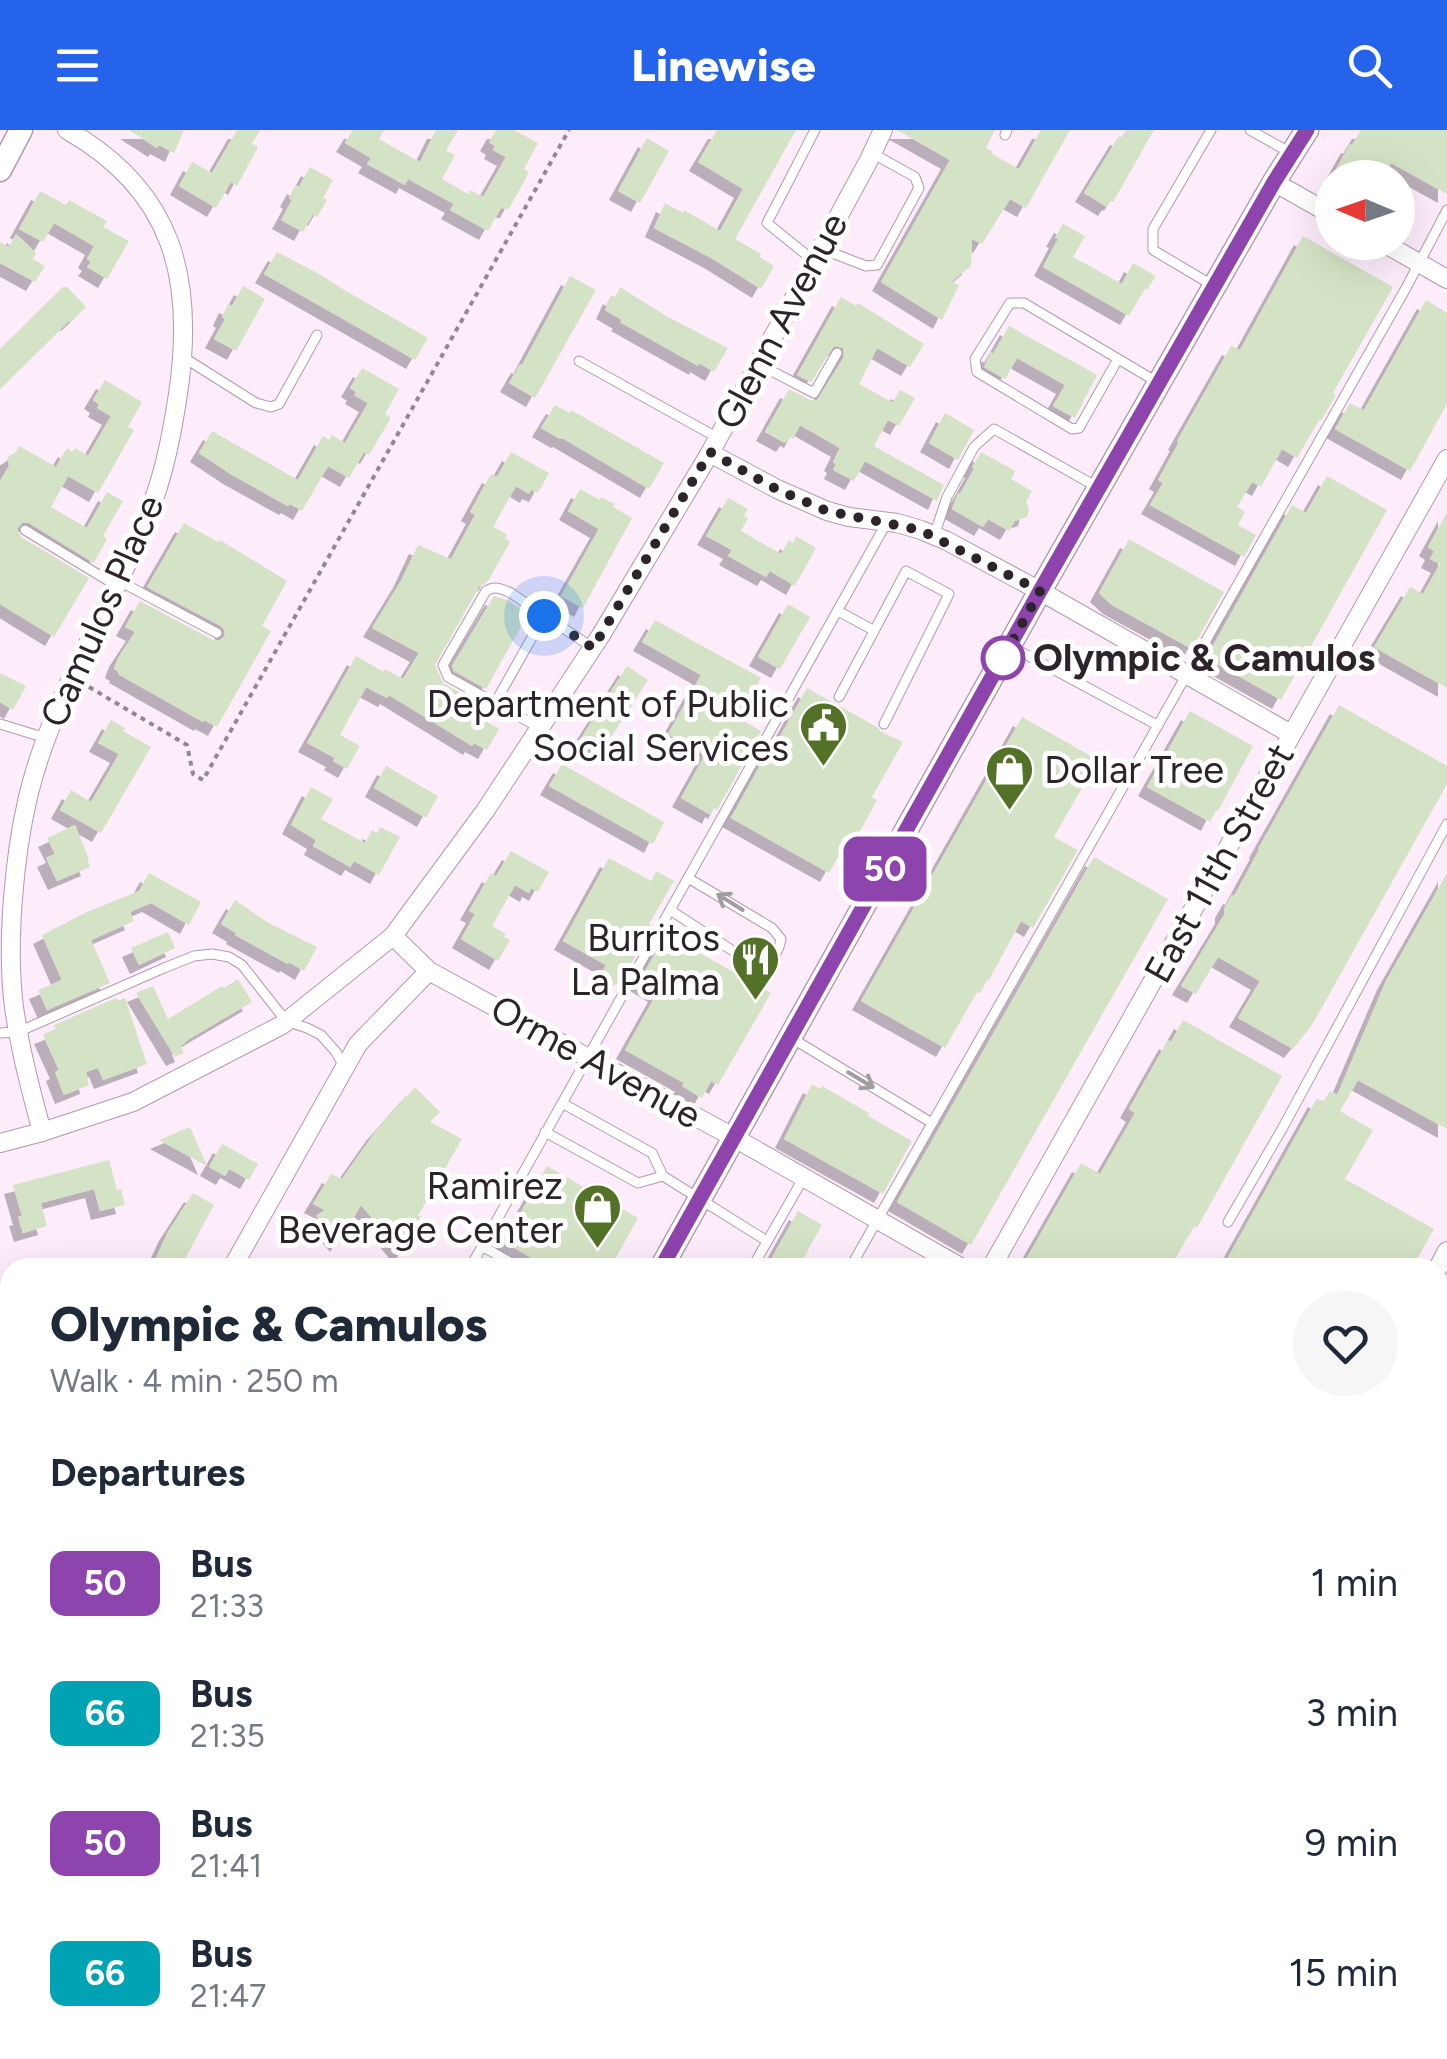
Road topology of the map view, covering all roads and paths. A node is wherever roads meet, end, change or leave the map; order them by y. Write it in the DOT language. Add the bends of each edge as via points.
graph roads {
  1 [pos="22,130"];
  2 [pos="67,130"];
  3 [pos="569,130"];
  4 [pos="815,130"];
  5 [pos="882,130"];
  6 [pos="1211,130"];
  7 [pos="1250,130"];
  8 [pos="1307,130"];
  9 [pos="872,153"];
  10 [pos="1292,153"];
  11 [pos="0,170"];
  12 [pos="1274,182"];
  13 [pos="1315,205"];
  14 [pos="1447,210"];
  15 [pos="817,254"];
  16 [pos="1414,260"];
  17 [pos="1419,263"];
  18 [pos="1447,279"];
  19 [pos="1214,286"];
  20 [pos="317,334"];
  21 [pos="837,353"];
  22 [pos="183,357"];
  23 [pos="1118,359"];
  24 [pos="579,361"];
  25 [pos="758,364"];
  26 [pos="1159,383"];
  27 [pos="714,445"];
  28 [pos="1447,459"];
  29 [pos="1099,488"];
  30 [pos="888,522"];
  31 [pos="24,530"];
  32 [pos="934,536"];
  33 [pos="118,584"];
  34 [pos="1040,591"];
  35 [pos="838,611"];
  36 [pos="544,616"];
  37 [pos="873,630"];
  38 [pos="217,633"];
  39 [pos="1009,646"];
  40 [pos="593,648"];
  41 [pos="1186,674"];
  42 [pos="72,676"];
  43 [pos="839,697"];
  44 [pos="495,703"];
  45 [pos="0,724"];
  46 [pos="884,724"];
  47 [pos="1157,725"];
  48 [pos="540,728"];
  49 [pos="1291,734"];
  50 [pos="46,738"];
  51 [pos="1447,824"];
  52 [pos="9,847"];
  53 [pos="688,878"];
  54 [pos="670,910"];
  55 [pos="393,936"];
  56 [pos="429,971"];
  57 [pos="286,1022"];
  58 [pos="9,1032"];
  59 [pos="790,1038"];
  60 [pos="588,1058"];
  61 [pos="344,1068"];
  62 [pos="562,1103"];
  63 [pos="932,1123"];
  64 [pos="42,1132"];
  65 [pos="546,1132"];
  66 [pos="733,1138"];
  67 [pos="0,1143"];
  68 [pos="663,1176"];
  69 [pos="804,1177"];
  70 [pos="698,1200"];
  71 [pos="877,1219"];
  72 [pos="1228,1222"];
  73 [pos="766,1241"];
  74 [pos="482,1246"];
  75 [pos="238,1258"];
  76 [pos="475,1258"];
  77 [pos="503,1258"];
  78 [pos="666,1258"];
  79 [pos="757,1258"];
  80 [pos="856,1258"];
  81 [pos="945,1258"];
  82 [pos="998,1258"];
  1 -- 11 [label="main road"];
  2 -- 22 [label="street, Camulos Place" via="126,172 154,208 178,263"];
  3 -- 42 [label="path" via="202,780 193,774 187,745"];
  4 -- 15 [label="lane" via="768,223"];
  5 -- 9 [label="street, Glenn Avenue"];
  6 -- 19 [label="lane" via="1153,229 1152,250"];
  7 -- 10 [label="lane"];
  8 -- 10 [label="main road"];
  9 -- 15 [label="street, Glenn Avenue"];
  9 -- 15 [label="lane" via="915,178 920,188 877,265"];
  10 -- 12 [label="main road"];
  12 -- 13 [label="street"];
  12 -- 19 [label="main road"];
  14 -- 17 [label="lane"];
  15 -- 25 [label="street, Glenn Avenue"];
  16 -- 17 [label="street"];
  17 -- 18 [label="street"];
  17 -- 41 [label="lane"];
  19 -- 26 [label="main road"];
  20 -- 22 [label="lane" via="279,404 271,406"];
  21 -- 25 [label="lane" via="814,393"];
  22 -- 33 [label="street, Camulos Place" via="157,491"];
  23 -- 23 [label="lane" via="1024,303 1010,304 975,359 977,372 1072,430"];
  23 -- 26 [label="lane"];
  24 -- 27 [label="lane"];
  25 -- 27 [label="street, Glenn Avenue"];
  26 -- 29 [label="main road"];
  27 -- 30 [label="street" via="776,489 827,511"];
  27 -- 40 [label="street, Glenn Avenue"];
  28 -- 49 [label="street, East 11th Street"];
  29 -- 32 [label="lane" via="994,429 974,447"];
  29 -- 34 [label="main road"];
  30 -- 32 [label="street"];
  30 -- 35 [label="lane"];
  31 -- 33 [label="lane"];
  32 -- 34 [label="street"];
  33 -- 38 [label="lane"];
  33 -- 42 [label="street, Camulos Place"];
  34 -- 39 [label="main road"];
  34 -- 41 [label="street"];
  35 -- 37 [label="lane"];
  35 -- 53 [label="lane"];
  36 -- 40 [label="lane"];
  36 -- 44 [label="lane"];
  36 -- 44 [label="lane" via="491,588 442,665 448,677"];
  37 -- 43 [label="lane"];
  37 -- 46 [label="lane" via="906,571 950,594"];
  39 -- 47 [label="lane"];
  39 -- 59 [label="main road"];
  40 -- 48 [label="street, Glenn Avenue"];
  41 -- 47 [label="lane"];
  41 -- 49 [label="street"];
  42 -- 50 [label="street, Camulos Place"];
  44 -- 48 [label="lane"];
  45 -- 50 [label="lane"];
  47 -- 63 [label="lane"];
  48 -- 55 [label="street, Glenn Avenue"];
  49 -- 82 [label="street, East 11th Street"];
  50 -- 52 [label="street, Camulos Place"];
  51 -- 72 [label="lane"];
  52 -- 58 [label="street, Camulos Place"];
  53 -- 54 [label="lane"];
  54 -- 53 [label="lane, one-way" via="748,960 776,955 781,939 772,928"];
  54 -- 60 [label="lane"];
  55 -- 56 [label="street, Orme Avenue"];
  55 -- 57 [label="street, Glenn Avenue"];
  56 -- 60 [label="street, Orme Avenue"];
  56 -- 61 [label="street" via="358,1044"];
  57 -- 58 [label="lane" via="242,965 212,954"];
  57 -- 61 [label="lane" via="321,1035"];
  57 -- 64 [label="street, Glenn Avenue" via="134,1102"];
  58 -- 64 [label="street, Camulos Place"];
  59 -- 63 [label="lane, one-way"];
  59 -- 66 [label="main road"];
  60 -- 62 [label="lane"];
  60 -- 66 [label="street, Orme Avenue"];
  61 -- 75 [label="street"];
  62 -- 65 [label="lane"];
  62 -- 68 [label="lane" via="652,1153"];
  63 -- 71 [label="lane"];
  64 -- 67 [label="street, Glenn Avenue"];
  65 -- 68 [label="lane" via="638,1183"];
  65 -- 74 [label="lane"];
  66 -- 69 [label="street, Orme Avenue"];
  66 -- 70 [label="main road"];
  68 -- 70 [label="lane"];
  69 -- 71 [label="street, Orme Avenue"];
  69 -- 73 [label="lane"];
  70 -- 73 [label="lane"];
  70 -- 78 [label="main road"];
  71 -- 80 [label="lane"];
  71 -- 81 [label="street, Orme Avenue"];
  73 -- 79 [label="lane"];
  74 -- 76 [label="lane"];
  74 -- 77 [label="lane"];
}
